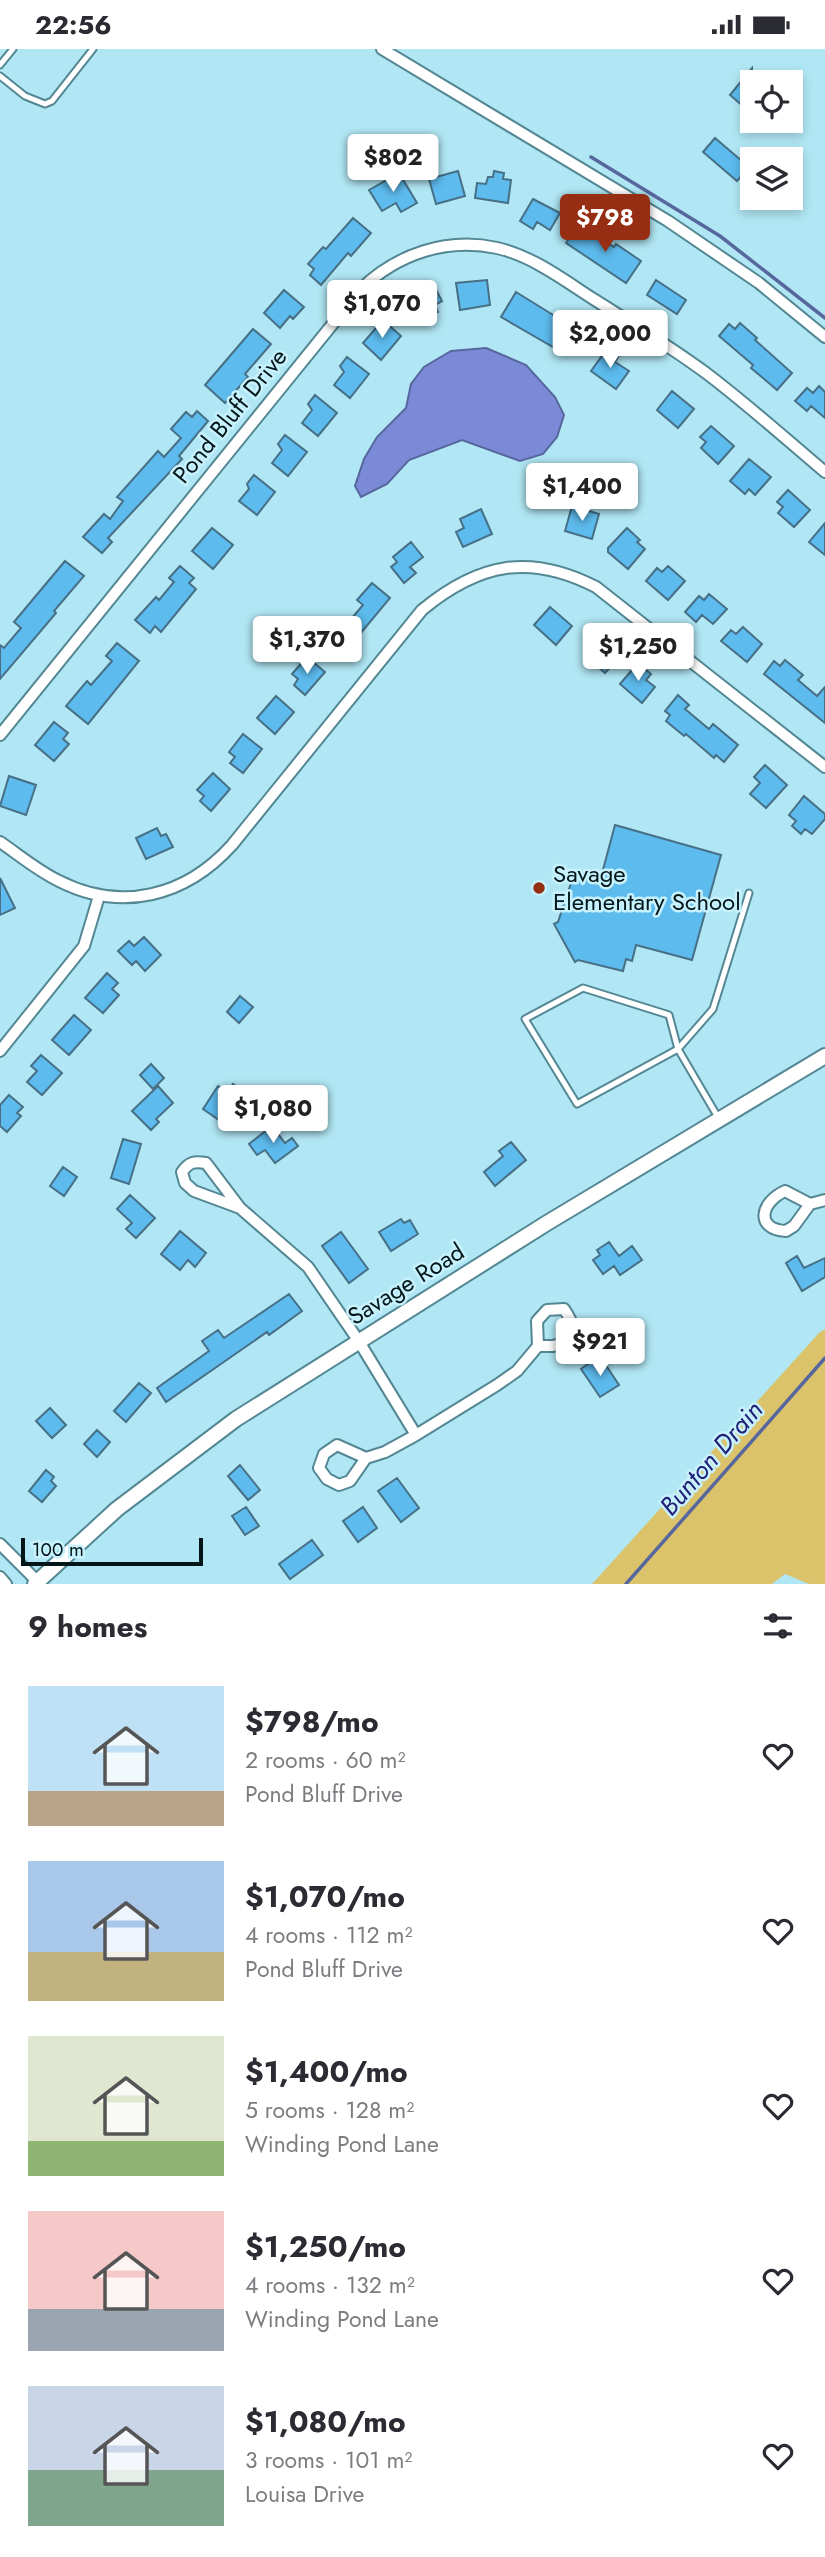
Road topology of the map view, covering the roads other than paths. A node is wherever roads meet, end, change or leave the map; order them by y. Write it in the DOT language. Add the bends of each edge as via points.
graph roads {
  1 [pos="13,49"];
  2 [pos="93,49"];
  3 [pos="382,49"];
  4 [pos="0,65"];
  5 [pos="0,76"];
  6 [pos="825,337"];
  7 [pos="825,472"];
  8 [pos="0,735"];
  9 [pos="825,767"];
  10 [pos="0,842"];
  11 [pos="749,893"];
  12 [pos="99,896"];
  13 [pos="678,1049"];
  14 [pos="0,1051"];
  15 [pos="825,1056"];
  16 [pos="719,1119"];
  17 [pos="825,1200"];
  18 [pos="810,1204"];
  19 [pos="240,1208"];
  20 [pos="358,1340"];
  21 [pos="538,1346"];
  22 [pos="416,1435"];
  23 [pos="366,1458"];
  24 [pos="0,1544"];
  25 [pos="0,1577"];
  26 [pos="36,1583"];
  27 [pos="6,1584"];
  1 -- 4 [label="lane"];
  2 -- 5 [label="lane" via="45,104 25,96"];
  3 -- 6 [label="street" via="668,221 769,291"];
  7 -- 8 [label="street, Pond Bluff Drive" via="679,353 524,257 477,245 428,250 391,265 360,289"];
  9 -- 12 [label="street" via="596,587 563,572 504,567 458,583 422,610 208,869 155,894"];
  10 -- 12 [label="street" via="60,881"];
  11 -- 13 [label="lane" via="713,1009"];
  12 -- 14 [label="street" via="84,946"];
  13 -- 13 [label="lane" via="668,1015 583,988 525,1019 577,1104"];
  13 -- 16 [label="lane"];
  15 -- 16 [label="street, Savage Road"];
  16 -- 20 [label="street, Savage Road"];
  17 -- 18 [label="street"];
  19 -- 19 [label="street" via="206,1163 187,1164 182,1172 194,1191"];
  19 -- 20 [label="street" via="308,1267"];
  20 -- 22 [label="street"];
  20 -- 26 [label="street, Savage Road" via="166,1470"];
  21 -- 22 [label="street" via="517,1371"];
  22 -- 23 [label="street"];
  24 -- 26 [label="street"];
  25 -- 27 [label="street"];
}
